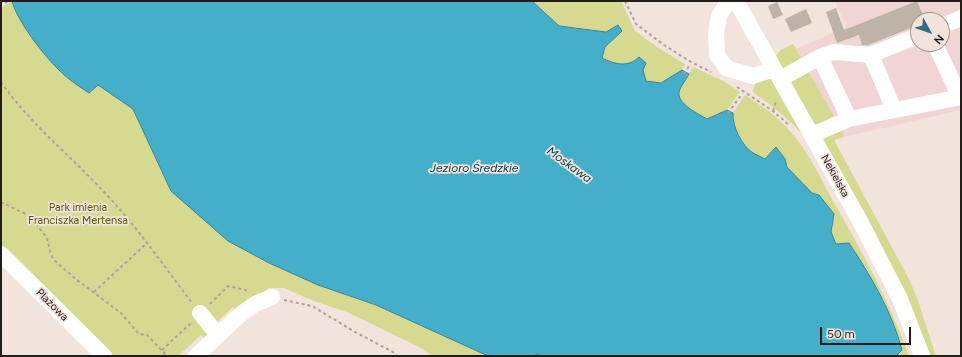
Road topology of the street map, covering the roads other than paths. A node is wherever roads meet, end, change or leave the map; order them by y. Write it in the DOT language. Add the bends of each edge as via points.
graph roads {
  1 [pos="728,1"];
  2 [pos="736,1"];
  3 [pos="961,18"];
  4 [pos="950,23"];
  5 [pos="910,39"];
  6 [pos="940,52"];
  7 [pos="871,55"];
  8 [pos="820,57"];
  9 [pos="777,74"];
  10 [pos="960,97"];
  11 [pos="894,110"];
  12 [pos="849,120"];
  13 [pos="812,135"];
  14 [pos="1,254"];
  15 [pos="272,298"];
  16 [pos="200,313"];
  17 [pos="218,335"];
  18 [pos="104,356"];
  19 [pos="196,356"];
  20 [pos="922,356"];
  1 -- 9 [label="street" via="719,16 716,55 726,68 753,76"];
  2 -- 9 [label="street, Nekielska"];
  3 -- 4 [label="street"];
  5 -- 7 [label="street"];
  6 -- 10 [label="street"];
  7 -- 8 [label="street" via="834,52"];
  7 -- 11 [label="street"];
  8 -- 9 [label="street"];
  8 -- 12 [label="street"];
  9 -- 13 [label="street, Nekielska"];
  10 -- 11 [label="street"];
  11 -- 12 [label="street"];
  12 -- 13 [label="street"];
  13 -- 20 [label="street, Nekielska" via="900,299"];
  14 -- 18 [label="street, Plażowa"];
  15 -- 17 [label="street" via="255,304"];
  16 -- 17 [label="street"];
  17 -- 19 [label="street"];
}
